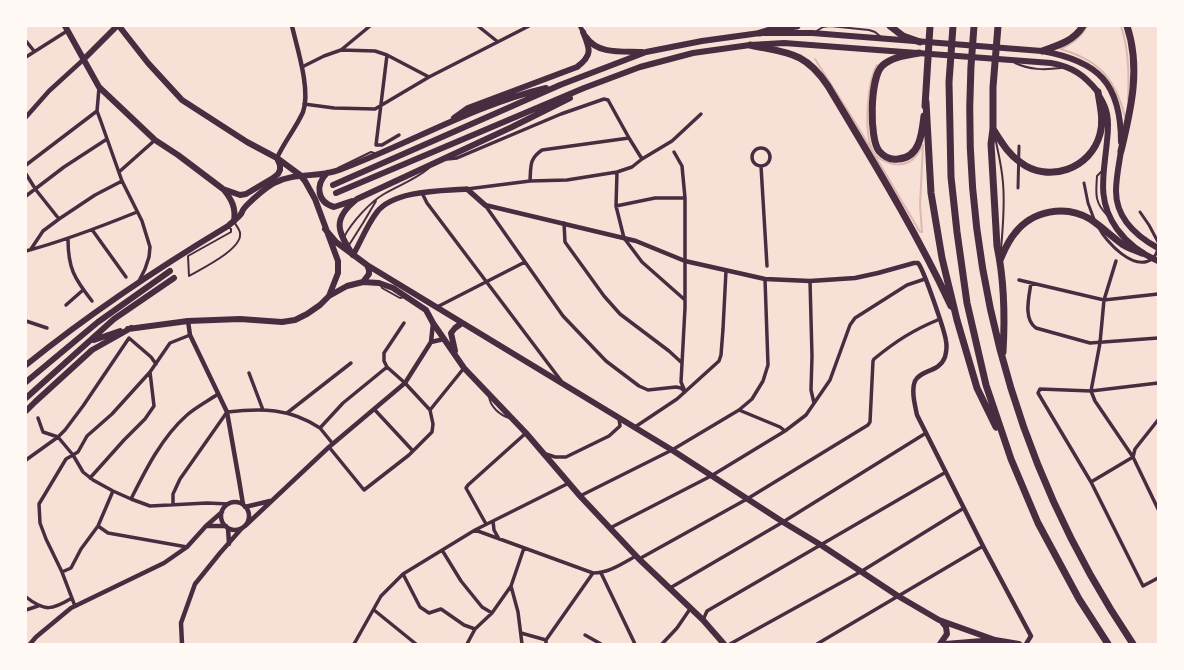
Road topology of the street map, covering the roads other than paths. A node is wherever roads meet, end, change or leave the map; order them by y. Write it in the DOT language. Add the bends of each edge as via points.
graph roads {
  1 [pos="118,26"];
  2 [pos="292,26"];
  3 [pos="370,26"];
  4 [pos="478,26"];
  5 [pos="529,26"];
  6 [pos="580,26"];
  7 [pos="797,26"];
  8 [pos="890,26"];
  9 [pos="930,26"];
  10 [pos="953,26"];
  11 [pos="974,26"];
  12 [pos="998,26"];
  13 [pos="1083,26"];
  14 [pos="1127,26"];
  15 [pos="66,29"];
  16 [pos="583,32"];
  17 [pos="760,33"];
  18 [pos="26,41"];
  19 [pos="498,42"];
  20 [pos="920,42"];
  21 [pos="750,45"];
  22 [pos="341,50"];
  23 [pos="1042,51"];
  24 [pos="34,52"];
  25 [pos="646,52"];
  26 [pos="919,53"];
  27 [pos="387,55"];
  28 [pos="26,57"];
  29 [pos="83,60"];
  30 [pos="302,67"];
  31 [pos="615,76"];
  32 [pos="429,77"];
  33 [pos="560,85"];
  34 [pos="100,87"];
  35 [pos="1098,92"];
  36 [pos="926,102"];
  37 [pos="304,104"];
  38 [pos="381,105"];
  39 [pos="97,111"];
  40 [pos="27,113"];
  41 [pos="701,114"];
  42 [pos="448,123"];
  43 [pos="993,129"];
  44 [pos="399,135"];
  45 [pos="629,138"];
  46 [pos="106,139"];
  47 [pos="155,140"];
  48 [pos="1019,146"];
  49 [pos="1121,151"];
  50 [pos="674,152"];
  51 [pos="278,155"];
  52 [pos="642,159"];
  53 [pos="440,160"];
  54 [pos="26,165"];
  55 [pos="761,166"];
  56 [pos="119,172"];
  57 [pos="617,172"];
  58 [pos="327,173"];
  59 [pos="26,174"];
  60 [pos="300,175"];
  61 [pos="122,181"];
  62 [pos="530,181"];
  63 [pos="1084,183"];
  64 [pos="333,185"];
  65 [pos="467,188"];
  66 [pos="1018,188"];
  67 [pos="223,189"];
  68 [pos="36,190"];
  69 [pos="336,193"];
  70 [pos="422,193"];
  71 [pos="26,196"];
  72 [pos="357,198"];
  73 [pos="377,198"];
  74 [pos="684,198"];
  75 [pos="485,205"];
  76 [pos="616,206"];
  77 [pos="137,212"];
  78 [pos="1140,212"];
  79 [pos="59,219"];
  80 [pos="234,221"];
  81 [pos="564,223"];
  82 [pos="228,226"];
  83 [pos="325,229"];
  84 [pos="93,230"];
  85 [pos="624,238"];
  86 [pos="68,239"];
  87 [pos="342,239"];
  88 [pos="1158,242"];
  89 [pos="347,247"];
  90 [pos="1158,247"];
  91 [pos="31,249"];
  92 [pos="26,251"];
  93 [pos="1142,253"];
  94 [pos="353,255"];
  95 [pos="1000,260"];
  96 [pos="1158,260"];
  97 [pos="685,261"];
  98 [pos="1116,261"];
  99 [pos="525,262"];
  100 [pos="367,265"];
  101 [pos="767,266"];
  102 [pos="170,271"];
  103 [pos="726,271"];
  104 [pos="126,277"];
  105 [pos="174,278"];
  106 [pos="765,279"];
  107 [pos="925,279"];
  108 [pos="1019,280"];
  109 [pos="486,281"];
  110 [pos="363,282"];
  111 [pos="810,282"];
  112 [pos="1031,283"];
  113 [pos="137,285"];
  114 [pos="84,290"];
  115 [pos="1158,294"];
  116 [pos="329,296"];
  117 [pos="685,300"];
  118 [pos="1104,300"];
  119 [pos="92,301"];
  120 [pos="66,305"];
  121 [pos="437,307"];
  122 [pos="940,320"];
  123 [pos="957,320"];
  124 [pos="26,321"];
  125 [pos="188,321"];
  126 [pos="404,322"];
  127 [pos="433,323"];
  128 [pos="462,323"];
  129 [pos="46,328"];
  130 [pos="131,328"];
  131 [pos="190,335"];
  132 [pos="1158,338"];
  133 [pos="444,339"];
  134 [pos="91,341"];
  135 [pos="431,342"];
  136 [pos="1100,343"];
  137 [pos="1003,358"];
  138 [pos="681,362"];
  139 [pos="351,363"];
  140 [pos="156,364"];
  141 [pos="26,365"];
  142 [pos="463,366"];
  143 [pos="387,367"];
  144 [pos="150,372"];
  145 [pos="249,373"];
  146 [pos="27,381"];
  147 [pos="405,383"];
  148 [pos="563,383"];
  149 [pos="1158,383"];
  150 [pos="1091,391"];
  151 [pos="685,392"];
  152 [pos="218,394"];
  153 [pos="26,398"];
  154 [pos="814,403"];
  155 [pos="374,409"];
  156 [pos="263,410"];
  157 [pos="430,410"];
  158 [pos="739,410"];
  159 [pos="26,411"];
  160 [pos="226,412"];
  161 [pos="287,413"];
  162 [pos="619,417"];
  163 [pos="38,418"];
  164 [pos="1158,420"];
  165 [pos="635,427"];
  166 [pos="320,428"];
  167 [pos="785,431"];
  168 [pos="526,433"];
  169 [pos="926,433"];
  170 [pos="58,437"];
  171 [pos="331,446"];
  172 [pos="672,450"];
  173 [pos="413,451"];
  174 [pos="543,452"];
  175 [pos="73,454"];
  176 [pos="1133,457"];
  177 [pos="1011,459"];
  178 [pos="26,460"];
  179 [pos="946,472"];
  180 [pos="711,476"];
  181 [pos="90,478"];
  182 [pos="1092,482"];
  183 [pos="569,483"];
  184 [pos="113,492"];
  185 [pos="580,496"];
  186 [pos="131,499"];
  187 [pos="747,499"];
  188 [pos="271,501"];
  189 [pos="229,504"];
  190 [pos="173,505"];
  191 [pos="244,506"];
  192 [pos="964,508"];
  193 [pos="1158,509"];
  194 [pos="222,512"];
  195 [pos="493,521"];
  196 [pos="783,522"];
  197 [pos="486,524"];
  198 [pos="98,526"];
  199 [pos="206,526"];
  200 [pos="227,527"];
  201 [pos="244,527"];
  202 [pos="610,528"];
  203 [pos="475,530"];
  204 [pos="500,540"];
  205 [pos="229,544"];
  206 [pos="821,545"];
  207 [pos="983,546"];
  208 [pos="187,547"];
  209 [pos="524,548"];
  210 [pos="442,550"];
  211 [pos="638,558"];
  212 [pos="862,571"];
  213 [pos="62,572"];
  214 [pos="593,573"];
  215 [pos="601,573"];
  216 [pos="403,574"];
  217 [pos="1158,578"];
  218 [pos="511,586"];
  219 [pos="670,588"];
  220 [pos="898,596"];
  221 [pos="26,597"];
  222 [pos="72,598"];
  223 [pos="38,606"];
  224 [pos="75,606"];
  225 [pos="690,609"];
  226 [pos="26,610"];
  227 [pos="374,610"];
  228 [pos="492,613"];
  229 [pos="703,620"];
  230 [pos="939,620"];
  231 [pos="475,629"];
  232 [pos="521,633"];
  233 [pos="584,635"];
  234 [pos="995,640"];
  235 [pos="546,642"];
  236 [pos="30,644"];
  237 [pos="182,644"];
  238 [pos="354,644"];
  239 [pos="416,644"];
  240 [pos="467,644"];
  241 [pos="522,644"];
  242 [pos="601,644"];
  243 [pos="635,644"];
  244 [pos="662,644"];
  245 [pos="724,644"];
  246 [pos="730,644"];
  247 [pos="817,644"];
  248 [pos="940,644"];
  249 [pos="945,644"];
  250 [pos="1019,644"];
  251 [pos="1026,644"];
  252 [pos="1108,644"];
  253 [pos="1133,644"];
  1 -- 29 [label="main road"];
  1 -- 51 [label="main road" via="182,100 247,142"];
  2 -- 30 [label="street"];
  3 -- 22 [label="street"];
  4 -- 19 [label="street"];
  5 -- 19 [label="street"];
  6 -- 16 [label="street"];
  7 -- 17 [label="highway"];
  8 -- 20 [label="highway" via="903,36"];
  9 -- 36 [label="highway"];
  10 -- 177 [label="highway" via="949,131 951,177 962,270 986,385"];
  11 -- 137 [label="highway" via="970,94 971,166 984,279"];
  12 -- 43 [label="highway" via="993,86"];
  13 -- 23 [label="highway" via="1069,40"];
  14 -- 49 [label="highway" via="1134,78 1132,107"];
  15 -- 24 [label="street"];
  15 -- 29 [label="main road"];
  16 -- 25 [label="main road" via="588,41 600,49"];
  16 -- 42 [label="main road" via="589,51 586,61 577,67 468,108"];
  17 -- 20 [label="main road" via="812,33"];
  17 -- 25 [label="main road" via="722,37"];
  18 -- 24 [label="street"];
  19 -- 32 [label="street"];
  20 -- 23 [label="main road"];
  21 -- 26 [label="main road" via="791,44"];
  21 -- 31 [label="main road" via="690,53"];
  21 -- 123 [label="highway" via="800,57 822,77 918,240"];
  22 -- 27 [label="street" via="375,51"];
  22 -- 30 [label="street"];
  23 -- 49 [label="main road" via="1074,58 1090,66 1110,87 1121,123"];
  24 -- 28 [label="street"];
  25 -- 33 [label="main road"];
  26 -- 35 [label="main road" via="1051,62 1070,68 1089,81"];
  26 -- 36 [label="highway" via="888,61 881,67 875,80 873,135 879,151 885,157 901,159 914,151 921,138"];
  27 -- 32 [label="street"];
  27 -- 38 [label="street"];
  29 -- 34 [label="main road"];
  29 -- 40 [label="street"];
  30 -- 37 [label="street"];
  31 -- 53 [label="main road"];
  31 -- 69 [label="main road"];
  32 -- 38 [label="street"];
  33 -- 42 [label="main road" via="523,94"];
  33 -- 64 [label="main road"];
  34 -- 39 [label="street"];
  34 -- 47 [label="main road"];
  35 -- 43 [label="highway" via="1102,124 1098,141 1083,160 1064,171 1043,172 1024,165 1007,150"];
  35 -- 93 [label="main road" via="1109,126 1104,169 1104,200 1109,217 1120,234"];
  36 -- 123 [label="highway" via="931,193 942,258"];
  37 -- 38 [label="street" via="375,109"];
  37 -- 51 [label="street"];
  38 -- 44 [label="street" via="376,145 382,145"];
  39 -- 46 [label="street"];
  39 -- 54 [label="street"];
  41 -- 52 [label="street" via="672,141"];
  42 -- 58 [label="main road" via="377,155"];
  43 -- 95 [label="highway" via="991,144"];
  45 -- 52 [label="street"];
  45 -- 53 [label="street" via="608,100 604,99 561,114 457,158"];
  45 -- 62 [label="street" via="542,150 532,160"];
  46 -- 56 [label="street"];
  46 -- 68 [label="street" via="64,167"];
  47 -- 56 [label="street"];
  47 -- 67 [label="main road"];
  48 -- 66 [label="street"];
  49 -- 90 [label="main road" via="1117,203 1129,226"];
  50 -- 74 [label="street" via="682,166"];
  51 -- 60 [label="main road"];
  51 -- 67 [label="main road" via="280,170 273,178 246,194 240,195"];
  52 -- 57 [label="street" via="632,167"];
  53 -- 72 [label="main road"];
  53 -- 73 [label="lane" via="425,172"];
  55 -- 55 [label="street" via="767,164 770,159 768,150 762,148 756,149 752,157 754,163"];
  55 -- 101 [label="street"];
  56 -- 61 [label="street"];
  57 -- 62 [label="street" via="567,180"];
  57 -- 76 [label="street"];
  58 -- 60 [label="main road"];
  58 -- 72 [label="main road" via="322,177 319,186 320,195 326,202 334,207"];
  59 -- 68 [label="street"];
  60 -- 80 [label="main road" via="284,179 263,191"];
  60 -- 83 [label="main road" via="315,198"];
  61 -- 77 [label="street"];
  61 -- 79 [label="street"];
  62 -- 65 [label="street"];
  63 -- 90 [label="street" via="1093,216 1106,240 1118,251 1139,262 1145,262 1155,257"];
  65 -- 70 [label="main road"];
  65 -- 75 [label="main road"];
  67 -- 80 [label="main road" via="233,202"];
  68 -- 71 [label="street"];
  68 -- 79 [label="street"];
  70 -- 94 [label="main road" via="391,201 382,207"];
  70 -- 109 [label="street"];
  72 -- 87 [label="main road" via="345,209 340,219"];
  73 -- 87 [label="lane" via="352,224"];
  73 -- 89 [label="lane"];
  74 -- 76 [label="street" via="654,198"];
  74 -- 97 [label="street"];
  75 -- 81 [label="street"];
  75 -- 99 [label="street"];
  76 -- 85 [label="street"];
  77 -- 84 [label="street"];
  77 -- 113 [label="street" via="150,247 146,269"];
  78 -- 88 [label="street"];
  79 -- 91 [label="street" via="43,231"];
  80 -- 82 [label="main road"];
  80 -- 82 [label="lane" via="240,233 240,240 236,246 189,276 188,256 230,232"];
  81 -- 85 [label="street"];
  81 -- 138 [label="street" via="565,242 604,296 620,314"];
  82 -- 113 [label="main road"];
  83 -- 94 [label="main road" via="336,242"];
  83 -- 116 [label="main road" via="339,267"];
  84 -- 86 [label="street"];
  84 -- 104 [label="street"];
  85 -- 97 [label="street"];
  85 -- 117 [label="street" via="642,262"];
  86 -- 91 [label="street"];
  86 -- 114 [label="street" via="71,270"];
  87 -- 89 [label="main road"];
  89 -- 94 [label="main road"];
  91 -- 92 [label="street"];
  93 -- 95 [label="highway" via="1123,244 1090,219 1074,213 1054,211 1036,215 1021,226 1014,233"];
  93 -- 96 [label="main road"];
  94 -- 100 [label="main road"];
  95 -- 137 [label="highway" via="1005,329"];
  97 -- 103 [label="street"];
  97 -- 117 [label="street"];
  98 -- 118 [label="street"];
  99 -- 109 [label="street"];
  99 -- 151 [label="street" via="563,316 606,361 648,390 676,387"];
  100 -- 110 [label="main road" via="369,274"];
  100 -- 121 [label="main road"];
  102 -- 146 [label="main road" via="98,322"];
  103 -- 106 [label="street"];
  103 -- 151 [label="street" via="719,361"];
  105 -- 134 [label="main road" via="114,320"];
  106 -- 111 [label="street"];
  106 -- 158 [label="street" via="768,365 763,381 752,399"];
  107 -- 111 [label="street" via="918,263 914,263 855,278"];
  107 -- 122 [label="street"];
  107 -- 154 [label="street" via="907,284 855,318 850,325 830,380"];
  108 -- 112 [label="street"];
  109 -- 121 [label="street"];
  109 -- 148 [label="street"];
  110 -- 116 [label="main road" via="347,286"];
  110 -- 127 [label="main road" via="379,283 392,288 426,310"];
  111 -- 154 [label="street" via="811,390"];
  112 -- 118 [label="street"];
  112 -- 136 [label="street" via="1028,316 1033,326 1090,343"];
  113 -- 141 [label="main road"];
  114 -- 119 [label="street"];
  114 -- 120 [label="street"];
  115 -- 118 [label="street"];
  116 -- 125 [label="main road" via="320,305 295,320"];
  117 -- 138 [label="street"];
  118 -- 136 [label="street"];
  121 -- 128 [label="main road"];
  122 -- 169 [label="street" via="946,342 944,357 939,366 921,374 915,381 913,392 917,415"];
  122 -- 187 [label="street" via="905,335 874,359 868,425"];
  123 -- 177 [label="highway" via="977,388"];
  124 -- 129 [label="street"];
  125 -- 130 [label="main road"];
  125 -- 131 [label="street"];
  126 -- 143 [label="street" via="384,353"];
  127 -- 133 [label="main road"];
  127 -- 135 [label="street"];
  128 -- 142 [label="main road" via="451,333 453,349"];
  128 -- 148 [label="main road"];
  130 -- 134 [label="main road"];
  130 -- 159 [label="main road" via="92,350"];
  131 -- 140 [label="street" via="170,343"];
  131 -- 152 [label="street"];
  132 -- 136 [label="street"];
  133 -- 135 [label="street"];
  133 -- 142 [label="main road"];
  134 -- 153 [label="main road"];
  135 -- 147 [label="street"];
  136 -- 150 [label="street"];
  137 -- 253 [label="highway" via="1034,457 1056,509 1078,554"];
  138 -- 151 [label="street" via="681,382"];
  139 -- 161 [label="street"];
  140 -- 144 [label="street"];
  140 -- 170 [label="street" via="130,338"];
  142 -- 157 [label="street"];
  142 -- 168 [label="main road"];
  143 -- 147 [label="street"];
  143 -- 166 [label="street" via="343,403"];
  144 -- 175 [label="street" via="112,414 87,436 78,452"];
  144 -- 181 [label="street" via="154,406"];
  145 -- 156 [label="street"];
  147 -- 155 [label="street"];
  147 -- 157 [label="street"];
  148 -- 162 [label="main road"];
  149 -- 150 [label="street"];
  150 -- 176 [label="street"];
  150 -- 182 [label="street" via="1040,389 1038,392"];
  151 -- 165 [label="street"];
  152 -- 160 [label="street"];
  152 -- 186 [label="street" via="188,414 172,430 148,465"];
  154 -- 167 [label="street" via="806,415"];
  155 -- 171 [label="street"];
  155 -- 173 [label="street"];
  156 -- 160 [label="street"];
  156 -- 161 [label="street"];
  157 -- 173 [label="street" via="432,432"];
  158 -- 167 [label="street"];
  158 -- 172 [label="street"];
  160 -- 190 [label="street" via="180,480 173,494"];
  160 -- 191 [label="street"];
  161 -- 166 [label="street"];
  162 -- 165 [label="main road"];
  162 -- 174 [label="street" via="620,426 609,436 566,457 555,458"];
  163 -- 170 [label="street" via="43,432"];
  164 -- 176 [label="street" via="1135,449"];
  165 -- 172 [label="main road"];
  166 -- 171 [label="street"];
  167 -- 180 [label="street"];
  168 -- 174 [label="main road"];
  168 -- 197 [label="street" via="466,488"];
  169 -- 179 [label="street"];
  169 -- 196 [label="street"];
  170 -- 175 [label="street"];
  170 -- 178 [label="street"];
  171 -- 173 [label="street" via="364,490"];
  171 -- 188 [label="street"];
  172 -- 180 [label="main road"];
  172 -- 185 [label="street"];
  174 -- 183 [label="main road"];
  175 -- 181 [label="street" via="82,472"];
  175 -- 213 [label="street" via="66,459 38,504 40,523"];
  176 -- 182 [label="street"];
  176 -- 193 [label="street"];
  177 -- 252 [label="highway" via="1038,523 1079,599"];
  179 -- 192 [label="street"];
  179 -- 206 [label="street"];
  180 -- 187 [label="main road"];
  180 -- 202 [label="street"];
  181 -- 184 [label="street"];
  182 -- 217 [label="street" via="1143,586"];
  183 -- 185 [label="main road"];
  183 -- 195 [label="street"];
  184 -- 186 [label="street"];
  184 -- 198 [label="street"];
  185 -- 202 [label="main road"];
  186 -- 190 [label="street" via="150,506"];
  187 -- 196 [label="main road"];
  187 -- 211 [label="street"];
  188 -- 191 [label="street"];
  188 -- 201 [label="street"];
  189 -- 190 [label="street"];
  189 -- 191 [label="street" via="235,502"];
  189 -- 194 [label="street"];
  191 -- 201 [label="street" via="249,512 249,518"];
  192 -- 207 [label="street"];
  192 -- 212 [label="street"];
  194 -- 199 [label="street"];
  194 -- 200 [label="street" via="222,521"];
  195 -- 197 [label="street"];
  195 -- 204 [label="street" via="494,530"];
  196 -- 206 [label="main road"];
  196 -- 219 [label="street"];
  197 -- 203 [label="street"];
  198 -- 208 [label="street" via="108,533"];
  198 -- 213 [label="street" via="70,568"];
  199 -- 200 [label="street"];
  199 -- 208 [label="street"];
  200 -- 201 [label="street" via="235,530"];
  200 -- 205 [label="street"];
  201 -- 205 [label="street"];
  202 -- 211 [label="main road"];
  203 -- 204 [label="street"];
  203 -- 210 [label="street"];
  204 -- 209 [label="street"];
  205 -- 237 [label="street" via="195,584 181,622"];
  206 -- 212 [label="main road"];
  206 -- 229 [label="street" via="707,611"];
  207 -- 220 [label="street"];
  207 -- 251 [label="street" via="1031,636"];
  208 -- 224 [label="street" via="164,563"];
  209 -- 214 [label="street"];
  209 -- 218 [label="street"];
  210 -- 216 [label="street"];
  210 -- 228 [label="street" via="461,581 482,607"];
  211 -- 215 [label="street"];
  211 -- 219 [label="main road"];
  212 -- 220 [label="main road"];
  212 -- 246 [label="street"];
  213 -- 222 [label="street"];
  214 -- 215 [label="street"];
  214 -- 235 [label="street"];
  215 -- 243 [label="street"];
  216 -- 227 [label="street" via="381,596"];
  216 -- 231 [label="street" via="420,607 429,614 441,609 464,625"];
  218 -- 228 [label="street"];
  218 -- 232 [label="street"];
  219 -- 225 [label="main road"];
  220 -- 230 [label="main road"];
  220 -- 247 [label="street"];
  221 -- 223 [label="street"];
  222 -- 223 [label="street" via="57,607"];
  222 -- 224 [label="street"];
  223 -- 226 [label="street"];
  224 -- 236 [label="street"];
  225 -- 229 [label="main road"];
  225 -- 244 [label="street"];
  227 -- 238 [label="street"];
  227 -- 239 [label="street"];
  228 -- 231 [label="street"];
  229 -- 245 [label="main road"];
  230 -- 234 [label="main road"];
  230 -- 248 [label="main road" via="946,627 947,634"];
  231 -- 240 [label="street"];
  232 -- 235 [label="street"];
  232 -- 241 [label="street"];
  233 -- 242 [label="street"];
  234 -- 249 [label="main road"];
  234 -- 250 [label="main road"];
}
